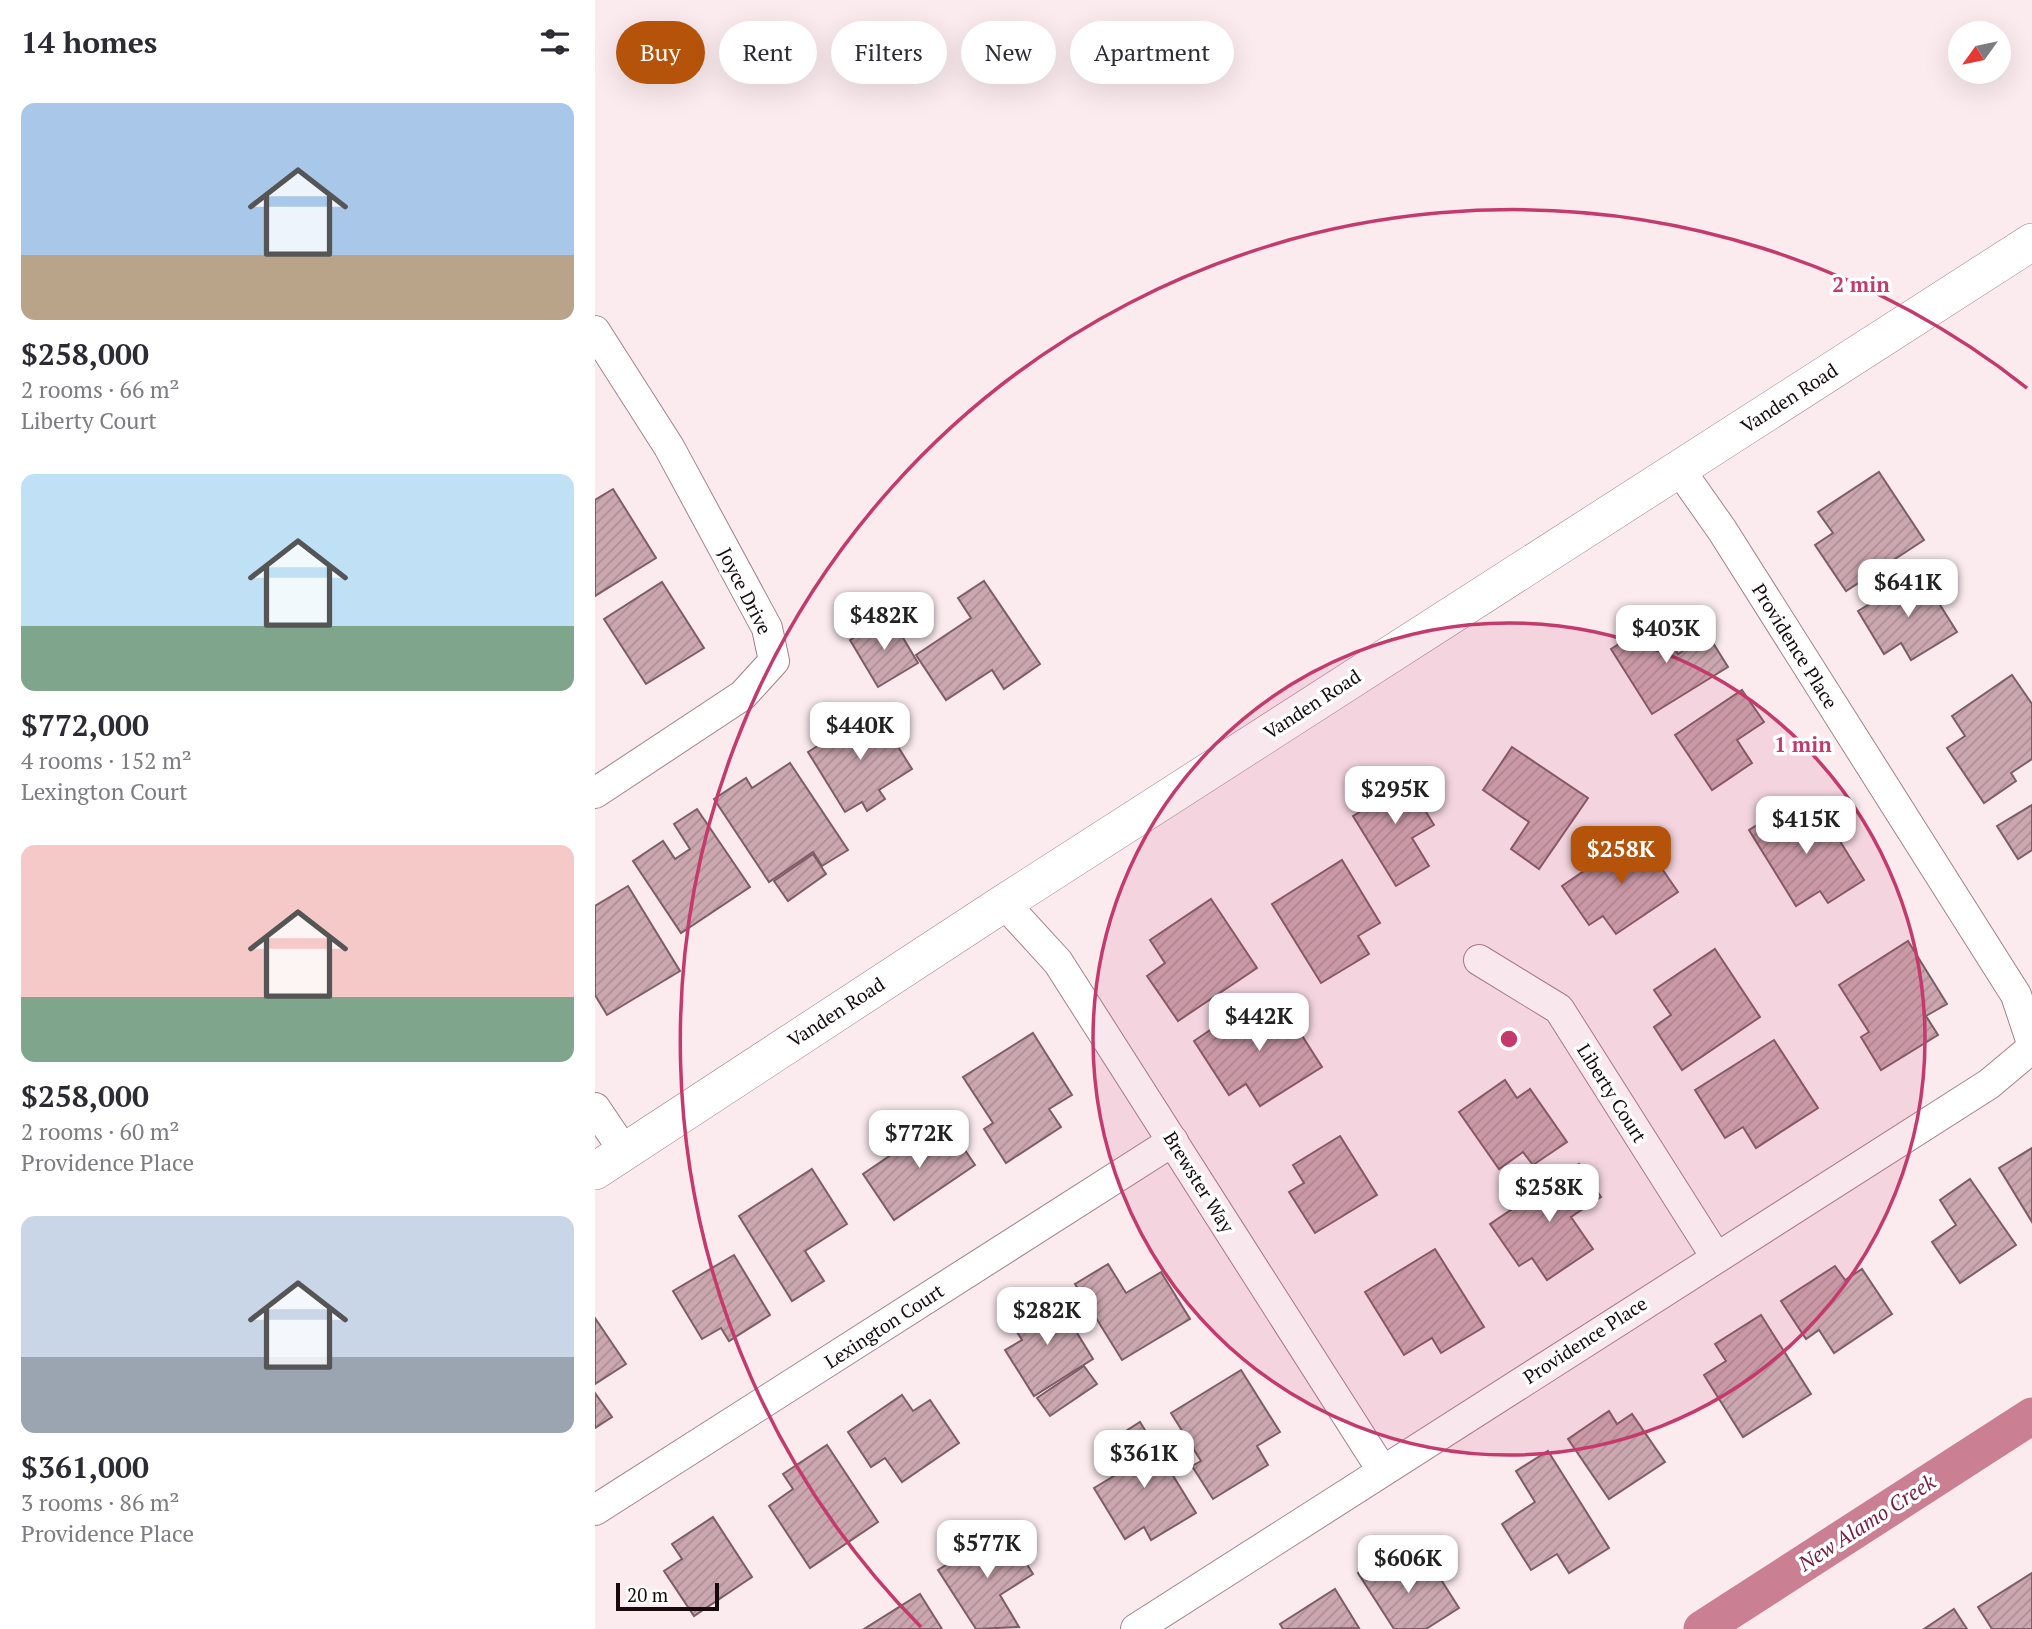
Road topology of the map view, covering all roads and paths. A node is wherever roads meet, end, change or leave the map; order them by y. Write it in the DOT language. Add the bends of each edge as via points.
graph roads {
  1 [pos="2032,242"];
  2 [pos="595,331"];
  3 [pos="1679,469"];
  4 [pos="595,793"];
  5 [pos="1004,903"];
  6 [pos="1479,960"];
  7 [pos="2032,1045"];
  8 [pos="595,1108"];
  9 [pos="1173,1141"];
  10 [pos="610,1161"];
  11 [pos="1716,1257"];
  12 [pos="1382,1470"];
  13 [pos="595,1510"];
  14 [pos="1136,1629"];
  1 -- 3 [label="street, Vanden Road"];
  2 -- 4 [label="street, Joyce Drive" via="669,447 767,628 774,661 744,695"];
  3 -- 5 [label="street, Vanden Road"];
  3 -- 7 [label="street, Providence Place" via="2016,995"];
  5 -- 9 [label="street, Brewster Way" via="1058,962"];
  5 -- 10 [label="street, Vanden Road"];
  6 -- 11 [label="street, Liberty Court" via="1559,1009"];
  7 -- 11 [label="street, Providence Place" via="1989,1084"];
  8 -- 10 [label="street"];
  9 -- 12 [label="street, Brewster Way"];
  9 -- 13 [label="street, Lexington Court"];
  11 -- 12 [label="street, Providence Place"];
  12 -- 14 [label="street, Providence Place"];
}
